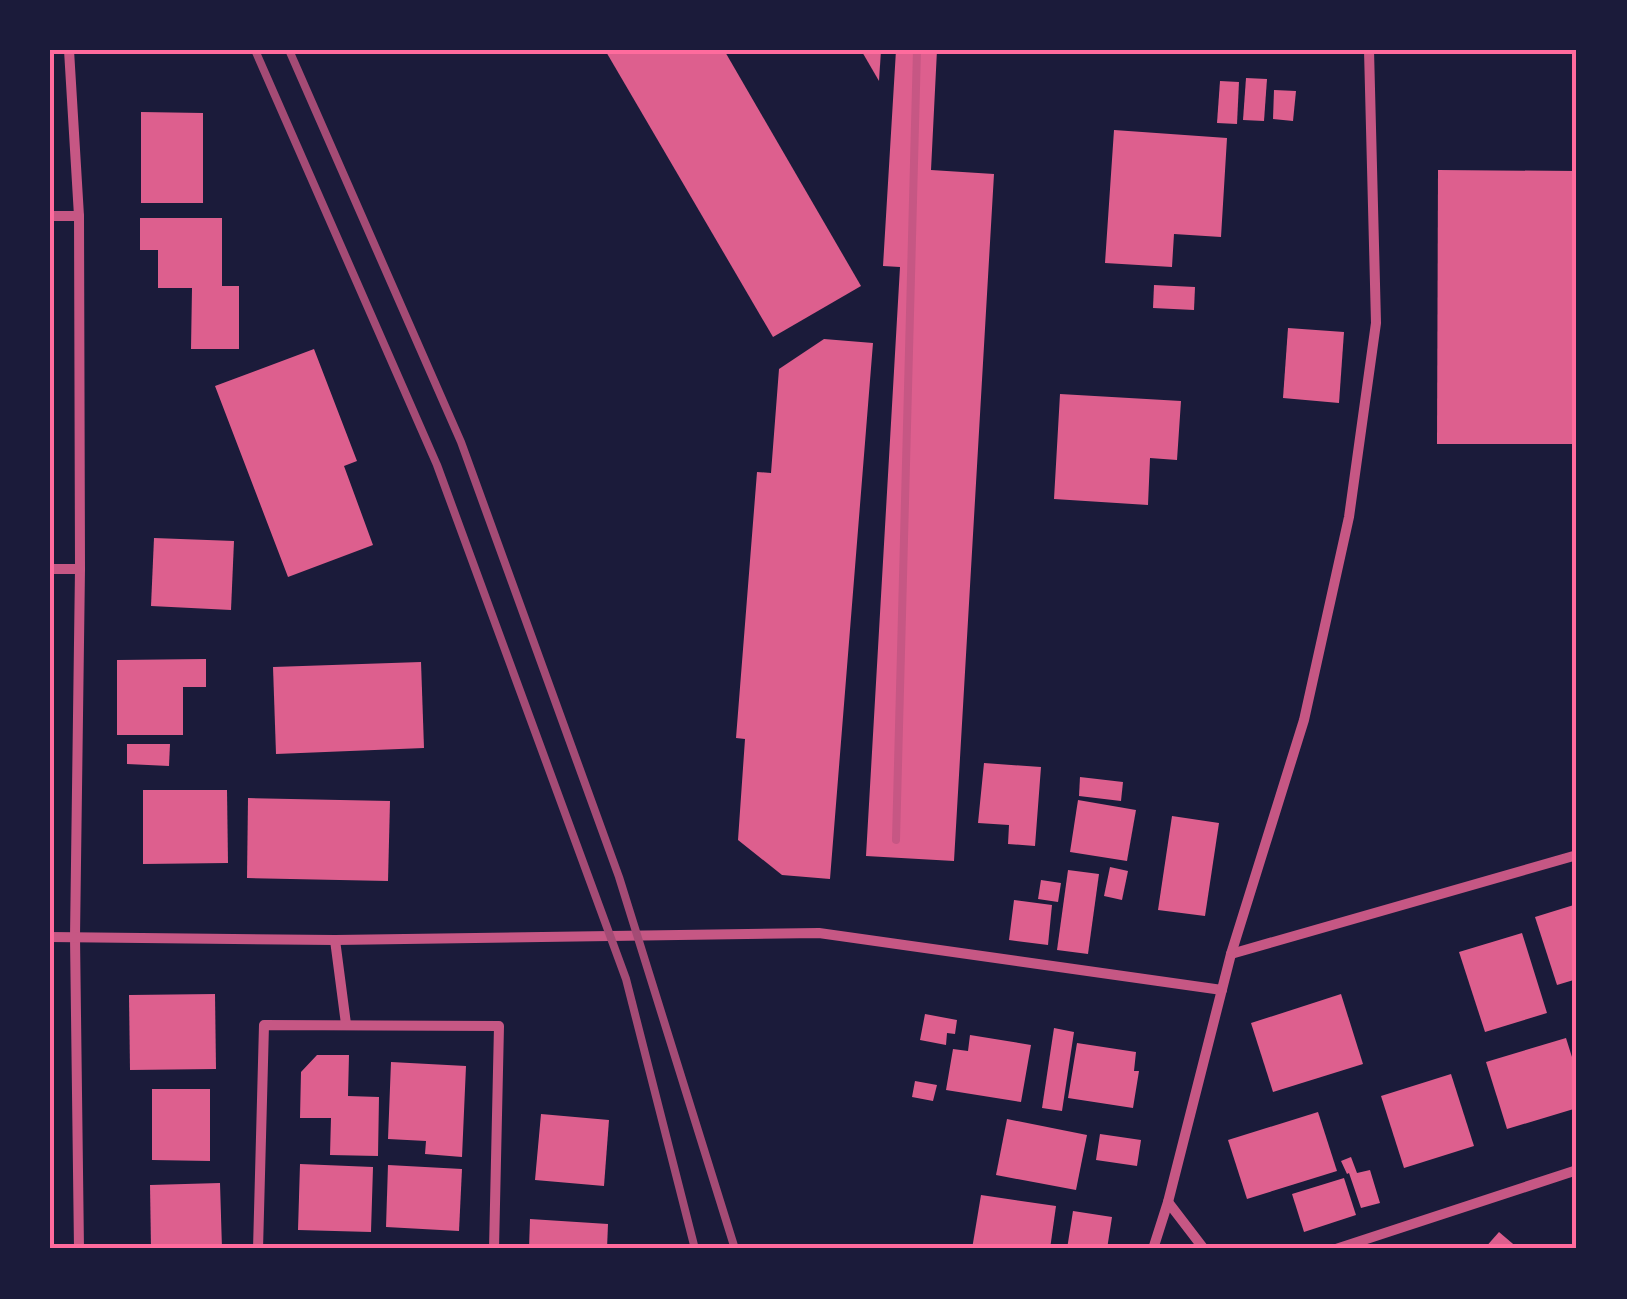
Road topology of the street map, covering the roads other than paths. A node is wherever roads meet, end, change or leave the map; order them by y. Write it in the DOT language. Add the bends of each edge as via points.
graph roads {
  1 [pos="69,50"];
  2 [pos="916,50"];
  3 [pos="1368,50"];
  4 [pos="50,216"];
  5 [pos="78,216"];
  6 [pos="50,568"];
  7 [pos="80,569"];
  8 [pos="896,840"];
  9 [pos="1577,855"];
  10 [pos="50,937"];
  11 [pos="76,937"];
  12 [pos="336,940"];
  13 [pos="1232,954"];
  14 [pos="1222,990"];
  15 [pos="346,1024"];
  16 [pos="1577,1170"];
  17 [pos="1168,1202"];
  18 [pos="79,1249"];
  19 [pos="258,1249"];
  20 [pos="494,1249"];
  21 [pos="1154,1249"];
  22 [pos="1204,1249"];
  23 [pos="1336,1249"];
  1 -- 5 [label="street"];
  2 -- 8 [label="lane"];
  3 -- 13 [label="street" via="1376,323 1349,516 1304,720"];
  4 -- 5 [label="street"];
  5 -- 7 [label="street"];
  6 -- 7 [label="street"];
  7 -- 11 [label="street"];
  9 -- 13 [label="street"];
  10 -- 11 [label="street"];
  11 -- 12 [label="street"];
  11 -- 18 [label="street"];
  12 -- 14 [label="street" via="819,932"];
  12 -- 15 [label="street"];
  13 -- 14 [label="street"];
  14 -- 17 [label="street"];
  15 -- 19 [label="street" via="264,1025"];
  15 -- 20 [label="street" via="499,1026"];
  16 -- 23 [label="street"];
  17 -- 21 [label="street"];
  17 -- 22 [label="street"];
}
